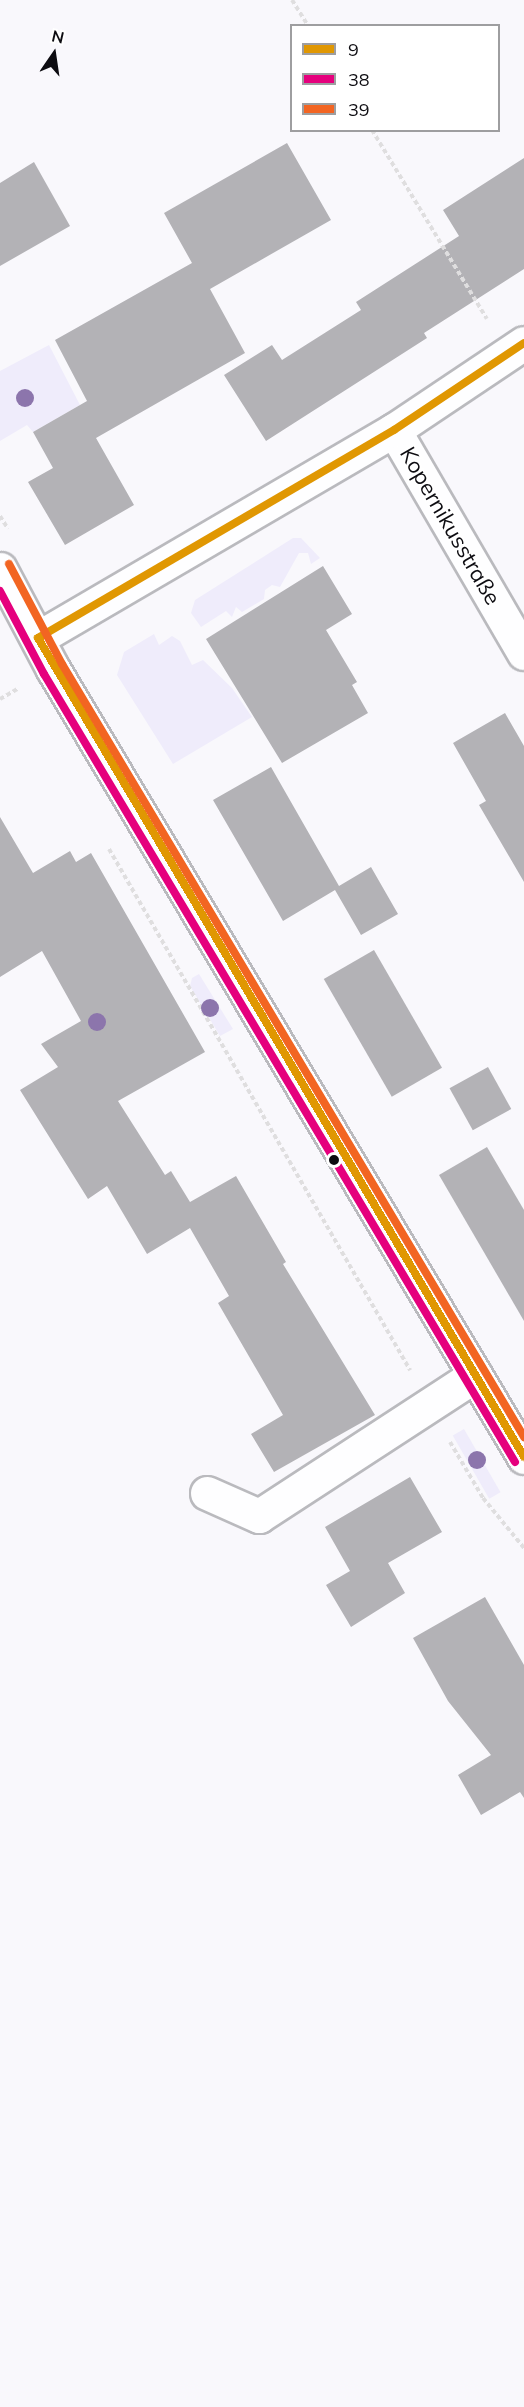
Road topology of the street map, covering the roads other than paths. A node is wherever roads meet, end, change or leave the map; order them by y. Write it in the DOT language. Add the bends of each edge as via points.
graph roads {
  1 [pos="516,348"];
  2 [pos="394,430"];
  3 [pos="0,569"];
  4 [pos="38,638"];
  5 [pos="524,653"];
  6 [pos="475,1375"];
  7 [pos="524,1457"];
  8 [pos="207,1492"];
  1 -- 2 [label="street"];
  2 -- 4 [label="street"];
  2 -- 5 [label="street, Kopernikusstraße"];
  3 -- 4 [label="street"];
  4 -- 6 [label="street"];
  6 -- 7 [label="street"];
  6 -- 8 [label="street" via="259,1516"];
}
